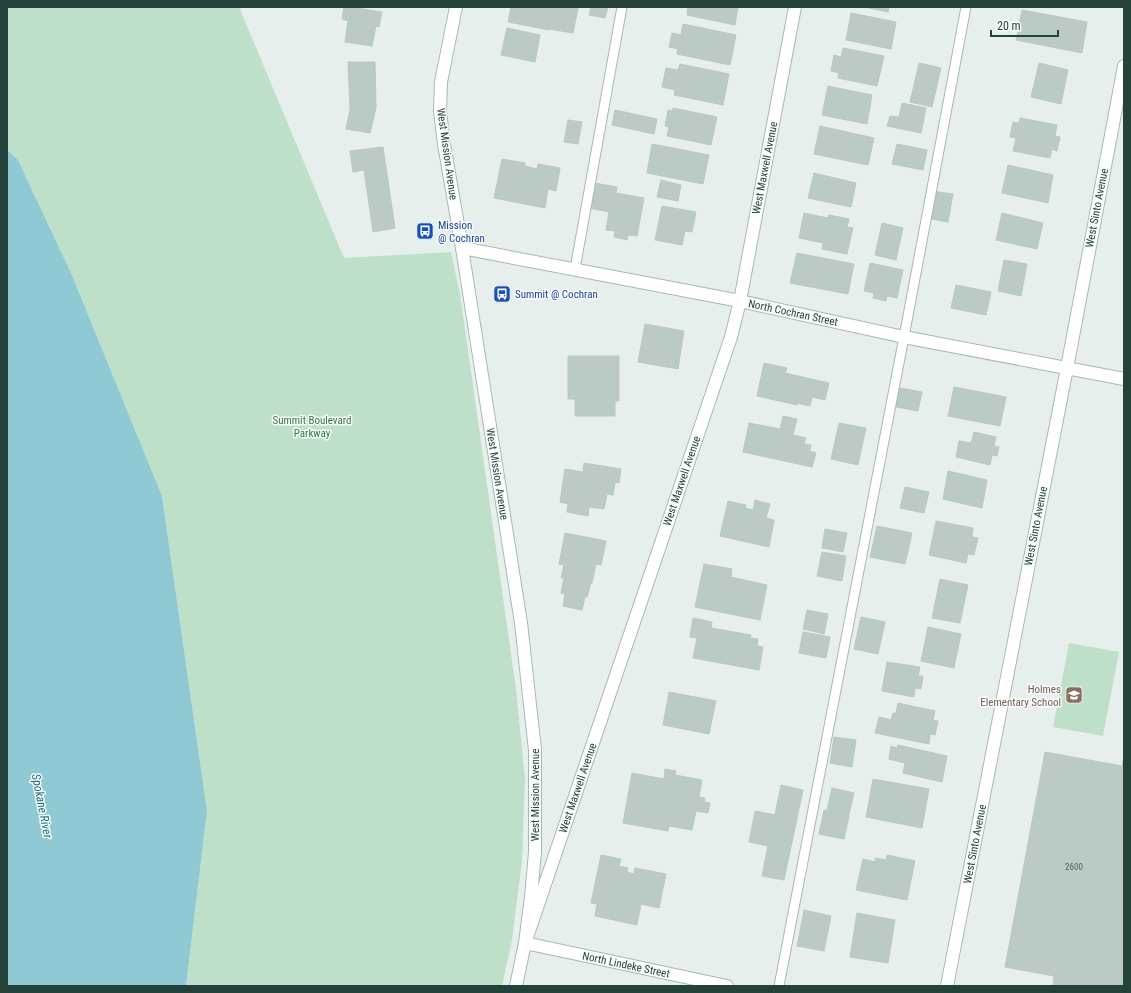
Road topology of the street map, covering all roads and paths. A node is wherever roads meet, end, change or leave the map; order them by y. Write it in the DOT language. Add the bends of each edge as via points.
graph roads {
  1 [pos="456,7"];
  2 [pos="622,7"];
  3 [pos="795,7"];
  4 [pos="966,7"];
  5 [pos="1124,66"];
  6 [pos="462,248"];
  7 [pos="574,269"];
  8 [pos="740,301"];
  9 [pos="904,337"];
  10 [pos="1067,368"];
  11 [pos="1124,379"];
  12 [pos="526,943"];
  13 [pos="516,986"];
  14 [pos="727,986"];
  15 [pos="779,986"];
  16 [pos="947,986"];
  1 -- 6 [label="street, West Mission Avenue" via="441,82 440,111"];
  2 -- 7 [label="lane"];
  3 -- 8 [label="street, West Maxwell Avenue"];
  4 -- 9 [label="lane"];
  5 -- 10 [label="street, West Sinto Avenue"];
  6 -- 7 [label="street, North Cochran Street"];
  6 -- 12 [label="street, West Mission Avenue" via="520,623 535,750 534,852"];
  7 -- 8 [label="street, North Cochran Street"];
  8 -- 9 [label="street, North Cochran Street"];
  8 -- 12 [label="street, West Maxwell Avenue" via="731,337"];
  9 -- 10 [label="street, North Cochran Street"];
  9 -- 15 [label="lane"];
  10 -- 11 [label="street, North Cochran Street"];
  10 -- 16 [label="street, West Sinto Avenue"];
  12 -- 13 [label="street"];
  12 -- 14 [label="street, North Lindeke Street"];
}
